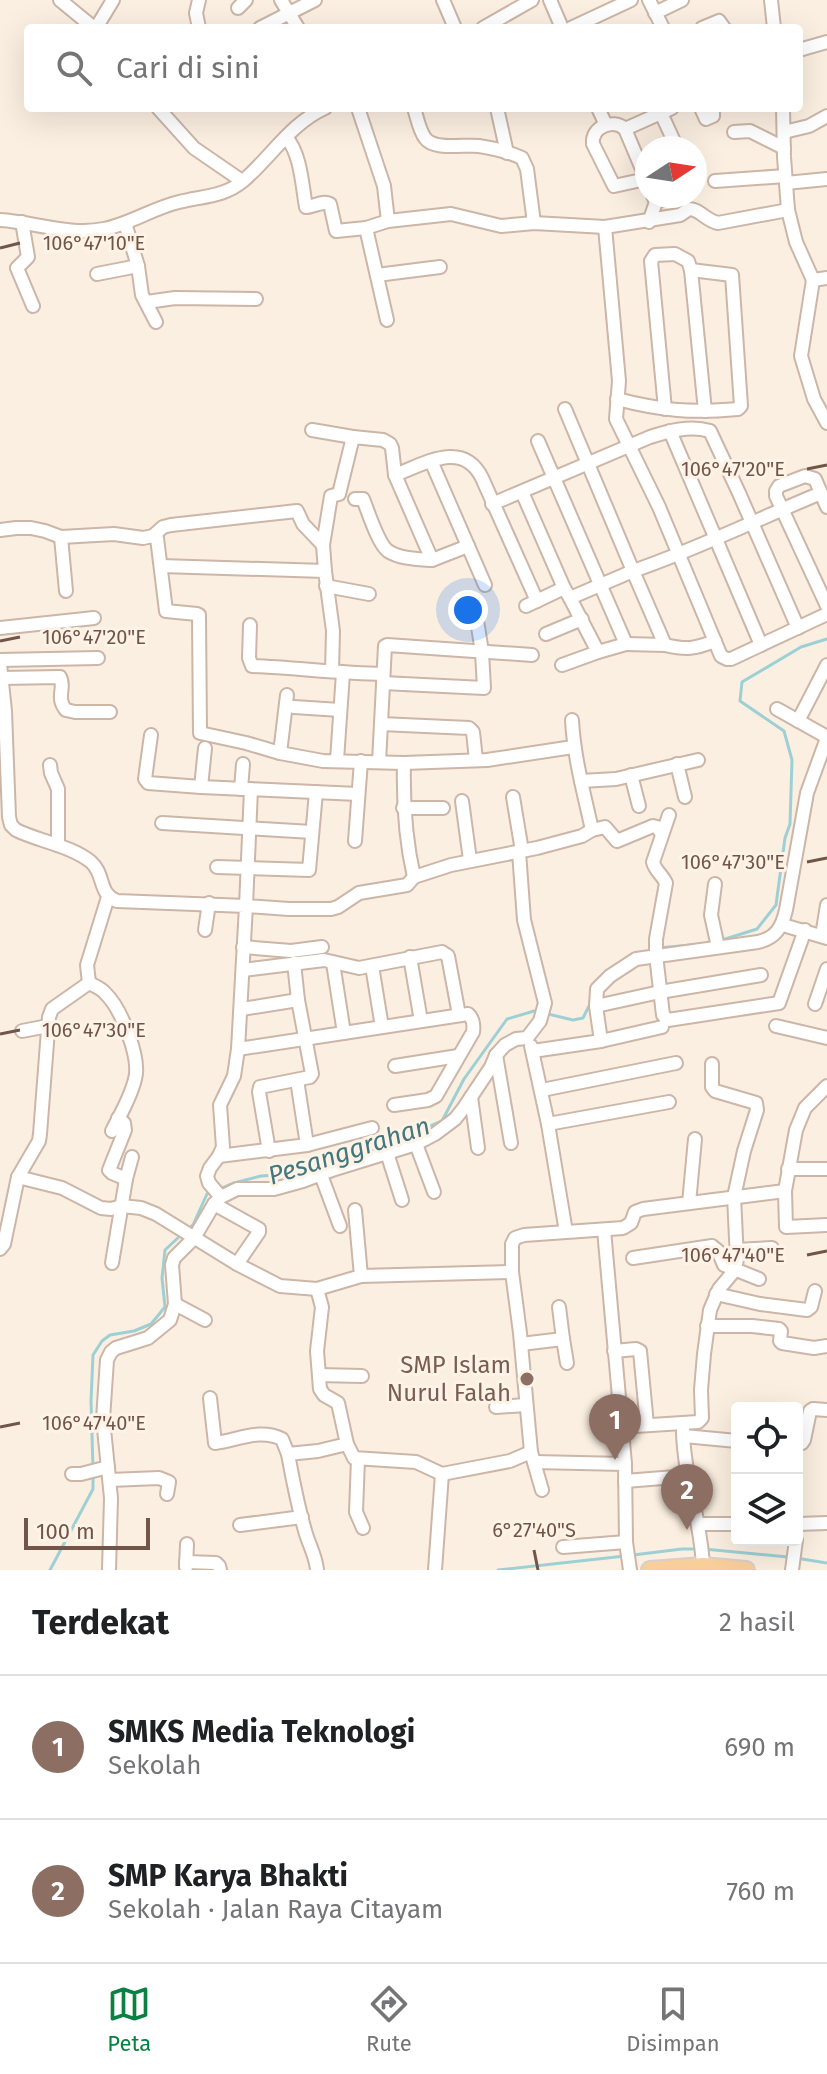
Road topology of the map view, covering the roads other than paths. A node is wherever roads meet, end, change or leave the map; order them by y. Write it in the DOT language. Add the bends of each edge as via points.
graph roads {
  1 [pos="60,0"];
  2 [pos="113,0"];
  3 [pos="199,0"];
  4 [pos="281,0"];
  5 [pos="315,0"];
  6 [pos="443,0"];
  7 [pos="532,0"];
  8 [pos="631,0"];
  9 [pos="649,0"];
  10 [pos="682,0"];
  11 [pos="771,0"];
  12 [pos="553,1"];
  13 [pos="289,13"];
  14 [pos="655,13"];
  15 [pos="90,24"];
  16 [pos="98,24"];
  17 [pos="198,24"];
  18 [pos="268,24"];
  19 [pos="296,24"];
  20 [pos="453,24"];
  21 [pos="490,24"];
  22 [pos="561,24"];
  23 [pos="580,24"];
  24 [pos="660,24"];
  25 [pos="774,24"];
  26 [pos="827,42"];
  27 [pos="803,49"];
  28 [pos="161,112"];
  29 [pos="316,112"];
  30 [pos="359,112"];
  31 [pos="415,112"];
  32 [pos="498,112"];
  33 [pos="600,112"];
  34 [pos="664,112"];
  35 [pos="666,112"];
  36 [pos="783,112"];
  37 [pos="827,116"];
  38 [pos="606,125"];
  39 [pos="625,129"];
  40 [pos="734,132"];
  41 [pos="784,132"];
  42 [pos="673,136"];
  43 [pos="286,137"];
  44 [pos="784,148"];
  45 [pos="507,153"];
  46 [pos="635,153"];
  47 [pos="827,179"];
  48 [pos="786,180"];
  49 [pos="242,181"];
  50 [pos="715,181"];
  51 [pos="635,182"];
  52 [pos="652,208"];
  53 [pos="788,210"];
  54 [pos="0,220"];
  55 [pos="388,221"];
  56 [pos="22,222"];
  57 [pos="649,222"];
  58 [pos="125,223"];
  59 [pos="534,223"];
  60 [pos="605,227"];
  61 [pos="366,228"];
  62 [pos="138,266"];
  63 [pos="440,267"];
  64 [pos="691,270"];
  65 [pos="97,274"];
  66 [pos="377,275"];
  67 [pos="827,278"];
  68 [pos="813,280"];
  69 [pos="256,299"];
  70 [pos="147,302"];
  71 [pos="33,306"];
  72 [pos="387,320"];
  73 [pos="156,322"];
  74 [pos="617,406"];
  75 [pos="565,409"];
  76 [pos="665,409"];
  77 [pos="705,411"];
  78 [pos="827,423"];
  79 [pos="312,430"];
  80 [pos="670,431"];
  81 [pos="353,437"];
  82 [pos="538,441"];
  83 [pos="630,444"];
  84 [pos="431,461"];
  85 [pos="587,464"];
  86 [pos="395,475"];
  87 [pos="553,478"];
  88 [pos="522,492"];
  89 [pos="821,493"];
  90 [pos="355,499"];
  91 [pos="492,504"];
  92 [pos="827,507"];
  93 [pos="782,509"];
  94 [pos="751,522"];
  95 [pos="0,530"];
  96 [pos="153,536"];
  97 [pos="61,537"];
  98 [pos="717,538"];
  99 [pos="323,545"];
  100 [pos="468,546"];
  101 [pos="679,555"];
  102 [pos="432,560"];
  103 [pos="161,566"];
  104 [pos="325,571"];
  105 [pos="633,571"];
  106 [pos="600,584"];
  107 [pos="485,585"];
  108 [pos="326,586"];
  109 [pos="66,591"];
  110 [pos="567,593"];
  111 [pos="369,594"];
  112 [pos="827,606"];
  113 [pos="475,608"];
  114 [pos="827,614"];
  115 [pos="94,618"];
  116 [pos="582,619"];
  117 [pos="250,625"];
  118 [pos="0,628"];
  119 [pos="798,628"];
  120 [pos="546,634"];
  121 [pos="715,641"];
  122 [pos="626,644"];
  123 [pos="665,645"];
  124 [pos="761,645"];
  125 [pos="482,652"];
  126 [pos="598,652"];
  127 [pos="532,655"];
  128 [pos="98,658"];
  129 [pos="562,665"];
  130 [pos="827,665"];
  131 [pos="0,670"];
  132 [pos="338,672"];
  133 [pos="383,679"];
  134 [pos="287,695"];
  135 [pos="294,707"];
  136 [pos="777,709"];
  137 [pos="340,710"];
  138 [pos="110,712"];
  139 [pos="572,720"];
  140 [pos="798,721"];
  141 [pos="381,724"];
  142 [pos="3,729"];
  143 [pos="151,735"];
  144 [pos="827,738"];
  145 [pos="573,747"];
  146 [pos="205,748"];
  147 [pos="280,753"];
  148 [pos="337,760"];
  149 [pos="476,760"];
  150 [pos="698,760"];
  151 [pos="361,761"];
  152 [pos="379,762"];
  153 [pos="404,763"];
  154 [pos="243,764"];
  155 [pos="677,764"];
  156 [pos="50,765"];
  157 [pos="631,775"];
  158 [pos="581,781"];
  159 [pos="201,787"];
  160 [pos="246,789"];
  161 [pos="316,792"];
  162 [pos="358,794"];
  163 [pos="513,797"];
  164 [pos="685,797"];
  165 [pos="462,801"];
  166 [pos="639,806"];
  167 [pos="403,808"];
  168 [pos="443,808"];
  169 [pos="669,815"];
  170 [pos="162,823"];
  171 [pos="248,829"];
  172 [pos="592,830"];
  173 [pos="312,832"];
  174 [pos="662,834"];
  175 [pos="355,841"];
  176 [pos="58,845"];
  177 [pos="520,852"];
  178 [pos="470,860"];
  179 [pos="217,867"];
  180 [pos="248,868"];
  181 [pos="414,877"];
  182 [pos="715,884"];
  183 [pos="112,899"];
  184 [pos="209,903"];
  185 [pos="827,905"];
  186 [pos="246,906"];
  187 [pos="783,925"];
  188 [pos="205,930"];
  189 [pos="805,930"];
  190 [pos="824,937"];
  191 [pos="717,946"];
  192 [pos="243,947"];
  193 [pos="322,947"];
  194 [pos="656,949"];
  195 [pos="410,957"];
  196 [pos="294,963"];
  197 [pos="333,963"];
  198 [pos="372,966"];
  199 [pos="827,969"];
  200 [pos="243,970"];
  201 [pos="761,975"];
  202 [pos="96,986"];
  203 [pos="660,992"];
  204 [pos="298,1000"];
  205 [pos="815,1004"];
  206 [pos="596,1006"];
  207 [pos="242,1009"];
  208 [pos="459,1015"];
  209 [pos="421,1021"];
  210 [pos="48,1026"];
  211 [pos="776,1026"];
  212 [pos="382,1027"];
  213 [pos="662,1027"];
  214 [pos="22,1031"];
  215 [pos="344,1033"];
  216 [pos="527,1038"];
  217 [pos="827,1038"];
  218 [pos="305,1039"];
  219 [pos="601,1041"];
  220 [pos="238,1049"];
  221 [pos="533,1051"];
  222 [pos="496,1055"];
  223 [pos="458,1056"];
  224 [pos="676,1063"];
  225 [pos="712,1064"];
  226 [pos="395,1066"];
  227 [pos="297,1080"];
  228 [pos="827,1086"];
  229 [pos="542,1090"];
  230 [pos="471,1097"];
  231 [pos="669,1102"];
  232 [pos="394,1105"];
  233 [pos="118,1118"];
  234 [pos="548,1124"];
  235 [pos="372,1128"];
  236 [pos="112,1131"];
  237 [pos="695,1139"];
  238 [pos="511,1143"];
  239 [pos="416,1144"];
  240 [pos="307,1145"];
  241 [pos="478,1148"];
  242 [pos="269,1151"];
  243 [pos="387,1153"];
  244 [pos="219,1156"];
  245 [pos="132,1157"];
  246 [pos="788,1169"];
  247 [pos="827,1169"];
  248 [pos="321,1175"];
  249 [pos="18,1177"];
  250 [pos="126,1179"];
  251 [pos="785,1191"];
  252 [pos="434,1192"];
  253 [pos="215,1194"];
  254 [pos="734,1197"];
  255 [pos="402,1200"];
  256 [pos="689,1203"];
  257 [pos="122,1206"];
  258 [pos="355,1210"];
  259 [pos="827,1225"];
  260 [pos="340,1226"];
  261 [pos="604,1230"];
  262 [pos="566,1232"];
  263 [pos="188,1235"];
  264 [pos="772,1248"];
  265 [pos="0,1249"];
  266 [pos="736,1250"];
  267 [pos="633,1258"];
  268 [pos="112,1263"];
  269 [pos="237,1264"];
  270 [pos="735,1270"];
  271 [pos="512,1272"];
  272 [pos="361,1276"];
  273 [pos="759,1279"];
  274 [pos="317,1289"];
  275 [pos="815,1291"];
  276 [pos="716,1294"];
  277 [pos="175,1304"];
  278 [pos="559,1307"];
  279 [pos="205,1320"];
  280 [pos="707,1326"];
  281 [pos="563,1339"];
  282 [pos="521,1344"];
  283 [pos="827,1346"];
  284 [pos="614,1351"];
  285 [pos="567,1363"];
  286 [pos="319,1375"];
  287 [pos="362,1376"];
  288 [pos="210,1398"];
  289 [pos="526,1405"];
  290 [pos="496,1407"];
  291 [pos="827,1410"];
  292 [pos="647,1425"];
  293 [pos="620,1427"];
  294 [pos="684,1430"];
  295 [pos="731,1440"];
  296 [pos="803,1442"];
  297 [pos="347,1444"];
  298 [pos="288,1454"];
  299 [pos="532,1457"];
  300 [pos="358,1459"];
  301 [pos="625,1464"];
  302 [pos="102,1472"];
  303 [pos="72,1474"];
  304 [pos="442,1474"];
  305 [pos="688,1476"];
  306 [pos="625,1481"];
  307 [pos="542,1490"];
  308 [pos="167,1494"];
  309 [pos="302,1517"];
  310 [pos="827,1523"];
  311 [pos="698,1524"];
  312 [pos="731,1524"];
  313 [pos="240,1525"];
  314 [pos="363,1528"];
  315 [pos="803,1532"];
  316 [pos="187,1544"];
  317 [pos="627,1545"];
  318 [pos="795,1546"];
  319 [pos="563,1547"];
  320 [pos="703,1563"];
  321 [pos="186,1566"];
  322 [pos="630,1569"];
  323 [pos="666,1569"];
  324 [pos="792,1569"];
  325 [pos="109,1570"];
  326 [pos="220,1570"];
  327 [pos="317,1570"];
  328 [pos="435,1570"];
  329 [pos="746,1570"];
  1 -- 15 [label="street"];
  2 -- 16 [label="street"];
  3 -- 17 [label="street"];
  4 -- 13 [label="street"];
  5 -- 13 [label="street"];
  6 -- 20 [label="street"];
  7 -- 21 [label="street"];
  8 -- 23 [label="street"];
  9 -- 14 [label="street"];
  10 -- 14 [label="street"];
  11 -- 25 [label="street"];
  12 -- 22 [label="street"];
  13 -- 18 [label="street"];
  13 -- 19 [label="street"];
  14 -- 24 [label="street"];
  26 -- 27 [label="street"];
  28 -- 49 [label="street" via="194,148"];
  29 -- 43 [label="street"];
  30 -- 55 [label="street" via="384,186"];
  31 -- 45 [label="street" via="432,144"];
  32 -- 45 [label="street"];
  33 -- 38 [label="street"];
  34 -- 39 [label="street"];
  35 -- 42 [label="street"];
  36 -- 41 [label="street"];
  37 -- 41 [label="street"];
  38 -- 39 [label="street"];
  38 -- 51 [label="street" via="592,141 613,185"];
  39 -- 46 [label="street"];
  40 -- 44 [label="street" via="750,131"];
  41 -- 44 [label="street"];
  43 -- 49 [label="street"];
  43 -- 61 [label="street" via="306,207 330,204 336,231"];
  44 -- 48 [label="street"];
  45 -- 59 [label="street" via="524,161"];
  47 -- 48 [label="street"];
  48 -- 50 [label="street"];
  48 -- 53 [label="street"];
  49 -- 58 [label="street" via="215,196 179,202"];
  52 -- 57 [label="street"];
  53 -- 57 [label="street" via="718,223 689,209"];
  53 -- 68 [label="street"];
  54 -- 56 [label="street"];
  55 -- 59 [label="street" via="451,214 501,226"];
  55 -- 61 [label="street"];
  56 -- 58 [label="street" via="102,230"];
  56 -- 71 [label="street" via="28,257 17,268"];
  57 -- 60 [label="street"];
  58 -- 62 [label="street"];
  59 -- 60 [label="street"];
  60 -- 74 [label="street"];
  61 -- 66 [label="street"];
  62 -- 65 [label="street"];
  62 -- 70 [label="street"];
  63 -- 66 [label="street"];
  64 -- 76 [label="street" via="679,255 652,258"];
  64 -- 77 [label="street"];
  64 -- 77 [label="street" via="732,275 742,402 738,409"];
  66 -- 72 [label="street"];
  67 -- 68 [label="street"];
  68 -- 78 [label="street" via="801,356"];
  69 -- 70 [label="street"];
  70 -- 73 [label="street"];
  74 -- 76 [label="street"];
  74 -- 83 [label="street"];
  75 -- 85 [label="street"];
  76 -- 77 [label="street"];
  79 -- 81 [label="street"];
  80 -- 83 [label="street"];
  80 -- 94 [label="street" via="710,431"];
  80 -- 98 [label="street"];
  81 -- 86 [label="street" via="390,444"];
  81 -- 99 [label="street" via="339,494 331,496"];
  82 -- 87 [label="street"];
  83 -- 85 [label="street"];
  83 -- 101 [label="street"];
  84 -- 86 [label="street"];
  84 -- 91 [label="street" via="453,456 468,460"];
  84 -- 100 [label="street"];
  85 -- 87 [label="street"];
  85 -- 105 [label="street"];
  86 -- 102 [label="street"];
  87 -- 88 [label="street"];
  87 -- 106 [label="street"];
  88 -- 91 [label="street"];
  88 -- 110 [label="street"];
  89 -- 92 [label="street"];
  89 -- 93 [label="street"];
  89 -- 93 [label="street" via="811,476 779,486"];
  90 -- 102 [label="street" via="363,499 386,550"];
  91 -- 110 [label="street" via="531,604"];
  93 -- 94 [label="street"];
  93 -- 112 [label="street"];
  94 -- 98 [label="street"];
  94 -- 119 [label="street"];
  95 -- 97 [label="street" via="31,528"];
  96 -- 97 [label="street"];
  96 -- 99 [label="street" via="163,527 297,511"];
  96 -- 103 [label="street"];
  97 -- 109 [label="street"];
  98 -- 101 [label="street"];
  98 -- 124 [label="street"];
  99 -- 104 [label="street"];
  100 -- 102 [label="street"];
  100 -- 107 [label="street"];
  101 -- 105 [label="street"];
  101 -- 121 [label="street"];
  103 -- 104 [label="street"];
  103 -- 147 [label="street" via="166,611 199,615 200,733"];
  104 -- 108 [label="street"];
  105 -- 106 [label="street"];
  105 -- 123 [label="street"];
  106 -- 110 [label="street"];
  106 -- 122 [label="street"];
  108 -- 111 [label="street"];
  108 -- 132 [label="street"];
  110 -- 116 [label="street"];
  113 -- 125 [label="street"];
  114 -- 119 [label="street"];
  115 -- 118 [label="street"];
  116 -- 120 [label="street"];
  116 -- 126 [label="street"];
  117 -- 132 [label="street" via="252,666"];
  119 -- 124 [label="street"];
  121 -- 123 [label="street" via="685,650"];
  121 -- 124 [label="street" via="727,659"];
  122 -- 123 [label="street"];
  122 -- 126 [label="street"];
  125 -- 127 [label="street"];
  125 -- 133 [label="street" via="387,645"];
  125 -- 133 [label="street" via="481,689"];
  126 -- 129 [label="street"];
  128 -- 131 [label="street"];
  130 -- 140 [label="street"];
  131 -- 138 [label="street" via="60,677 66,710"];
  131 -- 142 [label="street"];
  132 -- 133 [label="street"];
  132 -- 137 [label="street"];
  133 -- 141 [label="street"];
  134 -- 147 [label="street"];
  135 -- 137 [label="street"];
  136 -- 140 [label="street"];
  137 -- 148 [label="street"];
  139 -- 145 [label="street"];
  140 -- 144 [label="street"];
  141 -- 149 [label="street" via="469,728"];
  141 -- 152 [label="street"];
  142 -- 176 [label="street" via="11,825"];
  143 -- 159 [label="street" via="146,781"];
  144 -- 187 [label="street" via="807,793"];
  145 -- 149 [label="street"];
  145 -- 158 [label="street"];
  146 -- 159 [label="street"];
  147 -- 148 [label="street"];
  148 -- 151 [label="street"];
  149 -- 153 [label="street"];
  150 -- 155 [label="street"];
  151 -- 152 [label="street"];
  151 -- 162 [label="street"];
  152 -- 153 [label="street"];
  153 -- 167 [label="street"];
  154 -- 160 [label="street"];
  155 -- 157 [label="street"];
  155 -- 164 [label="street"];
  156 -- 176 [label="street" via="58,789"];
  157 -- 158 [label="street"];
  157 -- 166 [label="street"];
  158 -- 172 [label="street"];
  159 -- 160 [label="street"];
  160 -- 161 [label="street"];
  160 -- 171 [label="street"];
  161 -- 162 [label="street"];
  161 -- 173 [label="street"];
  162 -- 175 [label="street"];
  163 -- 177 [label="street"];
  165 -- 178 [label="street"];
  167 -- 168 [label="street"];
  167 -- 181 [label="street"];
  169 -- 174 [label="street"];
  170 -- 171 [label="street"];
  171 -- 173 [label="street"];
  171 -- 180 [label="street"];
  172 -- 174 [label="street" via="605,827 617,841 653,826"];
  172 -- 177 [label="street"];
  173 -- 180 [label="street" via="309,870"];
  174 -- 194 [label="street" via="653,862 666,883"];
  176 -- 183 [label="street" via="90,861"];
  177 -- 178 [label="street"];
  177 -- 216 [label="street" via="524,920 545,1003"];
  178 -- 181 [label="street"];
  179 -- 180 [label="street"];
  180 -- 186 [label="street"];
  181 -- 186 [label="street" via="407,885 359,893 331,909"];
  182 -- 191 [label="street" via="711,915"];
  183 -- 184 [label="street"];
  183 -- 202 [label="street" via="87,965"];
  184 -- 186 [label="street"];
  184 -- 188 [label="street"];
  185 -- 190 [label="street"];
  186 -- 192 [label="street"];
  187 -- 189 [label="street"];
  187 -- 191 [label="street" via="765,940"];
  189 -- 190 [label="street"];
  189 -- 203 [label="street" via="779,1003 668,1020"];
  191 -- 194 [label="street"];
  192 -- 193 [label="street"];
  192 -- 200 [label="street"];
  194 -- 203 [label="street"];
  194 -- 206 [label="street" via="610,976 597,989"];
  195 -- 198 [label="street"];
  195 -- 208 [label="street" via="442,952 448,956"];
  195 -- 209 [label="street"];
  196 -- 197 [label="street"];
  196 -- 200 [label="street"];
  196 -- 204 [label="street"];
  197 -- 198 [label="street"];
  197 -- 215 [label="street"];
  198 -- 212 [label="street"];
  199 -- 205 [label="street"];
  200 -- 207 [label="street"];
  201 -- 203 [label="street"];
  202 -- 210 [label="street" via="52,1009"];
  202 -- 233 [label="street" via="119,1014 134,1051 135,1080"];
  203 -- 206 [label="street"];
  204 -- 207 [label="street"];
  204 -- 218 [label="street"];
  206 -- 219 [label="street"];
  207 -- 220 [label="street"];
  208 -- 209 [label="street"];
  208 -- 223 [label="street" via="470,1016 474,1026"];
  209 -- 212 [label="street"];
  210 -- 214 [label="street"];
  210 -- 249 [label="street" via="39,1141"];
  211 -- 217 [label="street"];
  212 -- 215 [label="street"];
  213 -- 219 [label="street"];
  215 -- 218 [label="street"];
  216 -- 221 [label="street"];
  216 -- 222 [label="street" via="505,1045"];
  218 -- 220 [label="street"];
  218 -- 227 [label="street" via="311,1076"];
  219 -- 221 [label="street"];
  220 -- 244 [label="street" via="234,1076 220,1105"];
  221 -- 229 [label="street"];
  222 -- 230 [label="street"];
  222 -- 238 [label="street"];
  223 -- 226 [label="street"];
  223 -- 232 [label="street" via="436,1096"];
  224 -- 229 [label="street"];
  225 -- 254 [label="street" via="715,1091 756,1103"];
  227 -- 240 [label="street"];
  227 -- 242 [label="street" via="260,1087"];
  228 -- 246 [label="street" via="802,1112"];
  229 -- 234 [label="street"];
  230 -- 239 [label="street" via="455,1119"];
  230 -- 241 [label="street"];
  231 -- 234 [label="street"];
  233 -- 236 [label="street"];
  233 -- 250 [label="street" via="125,1130 109,1170"];
  234 -- 262 [label="street"];
  235 -- 240 [label="street"];
  237 -- 256 [label="street"];
  239 -- 243 [label="street"];
  239 -- 252 [label="street"];
  240 -- 242 [label="street"];
  242 -- 244 [label="street"];
  243 -- 248 [label="street"];
  243 -- 255 [label="street"];
  244 -- 253 [label="street" via="207,1176"];
  245 -- 250 [label="street"];
  246 -- 247 [label="street"];
  246 -- 251 [label="street"];
  248 -- 253 [label="street" via="274,1189"];
  248 -- 260 [label="street"];
  249 -- 257 [label="street" via="65,1189 101,1208"];
  249 -- 265 [label="street"];
  250 -- 257 [label="street"];
  251 -- 254 [label="street"];
  251 -- 259 [label="street" via="786,1227"];
  253 -- 263 [label="street"];
  253 -- 269 [label="street" via="259,1229"];
  254 -- 256 [label="street"];
  254 -- 266 [label="street"];
  256 -- 261 [label="street" via="639,1210 627,1227"];
  257 -- 263 [label="street" via="156,1214"];
  257 -- 268 [label="street"];
  258 -- 272 [label="street"];
  261 -- 262 [label="street"];
  261 -- 284 [label="street"];
  262 -- 271 [label="street" via="519,1235 512,1244"];
  263 -- 269 [label="street"];
  263 -- 277 [label="street" via="172,1265"];
  264 -- 266 [label="street"];
  266 -- 270 [label="street"];
  267 -- 270 [label="street" via="712,1246 723,1264"];
  269 -- 274 [label="street" via="274,1284"];
  270 -- 273 [label="street"];
  270 -- 276 [label="street"];
  271 -- 272 [label="street"];
  271 -- 282 [label="street"];
  272 -- 274 [label="street"];
  274 -- 286 [label="street" via="322,1307"];
  275 -- 276 [label="street" via="807,1310"];
  276 -- 280 [label="street"];
  277 -- 279 [label="street"];
  277 -- 302 [label="street" via="163,1327 116,1348 107,1360"];
  278 -- 281 [label="street"];
  280 -- 283 [label="street" via="779,1329 782,1343"];
  280 -- 294 [label="street" via="702,1418"];
  281 -- 282 [label="street"];
  281 -- 285 [label="street"];
  282 -- 289 [label="street"];
  284 -- 292 [label="street" via="640,1351"];
  284 -- 293 [label="street"];
  286 -- 287 [label="street"];
  286 -- 297 [label="street" via="324,1395 338,1403"];
  288 -- 298 [label="street" via="215,1443 271,1434 282,1439"];
  289 -- 290 [label="street"];
  289 -- 299 [label="street"];
  291 -- 296 [label="street" via="810,1411"];
  292 -- 293 [label="street"];
  292 -- 294 [label="street"];
  293 -- 301 [label="street"];
  294 -- 295 [label="street"];
  294 -- 305 [label="street"];
  297 -- 298 [label="street"];
  297 -- 300 [label="street"];
  298 -- 309 [label="street"];
  299 -- 301 [label="street"];
  299 -- 304 [label="street"];
  299 -- 307 [label="street"];
  300 -- 304 [label="street" via="416,1462"];
  300 -- 314 [label="street" via="356,1512"];
  301 -- 306 [label="street"];
  302 -- 303 [label="street"];
  302 -- 308 [label="street" via="168,1480"];
  302 -- 325 [label="street" via="111,1498"];
  304 -- 328 [label="street"];
  305 -- 306 [label="street"];
  305 -- 311 [label="street"];
  306 -- 317 [label="street"];
  309 -- 313 [label="street"];
  309 -- 327 [label="street"];
  310 -- 315 [label="street"];
  311 -- 312 [label="street"];
  311 -- 320 [label="street"];
  316 -- 321 [label="street"];
  317 -- 319 [label="street"];
  317 -- 322 [label="street"];
  318 -- 324 [label="street"];
  320 -- 323 [label="main road"];
  320 -- 329 [label="main road"];
  321 -- 326 [label="street" via="216,1563"];
}
